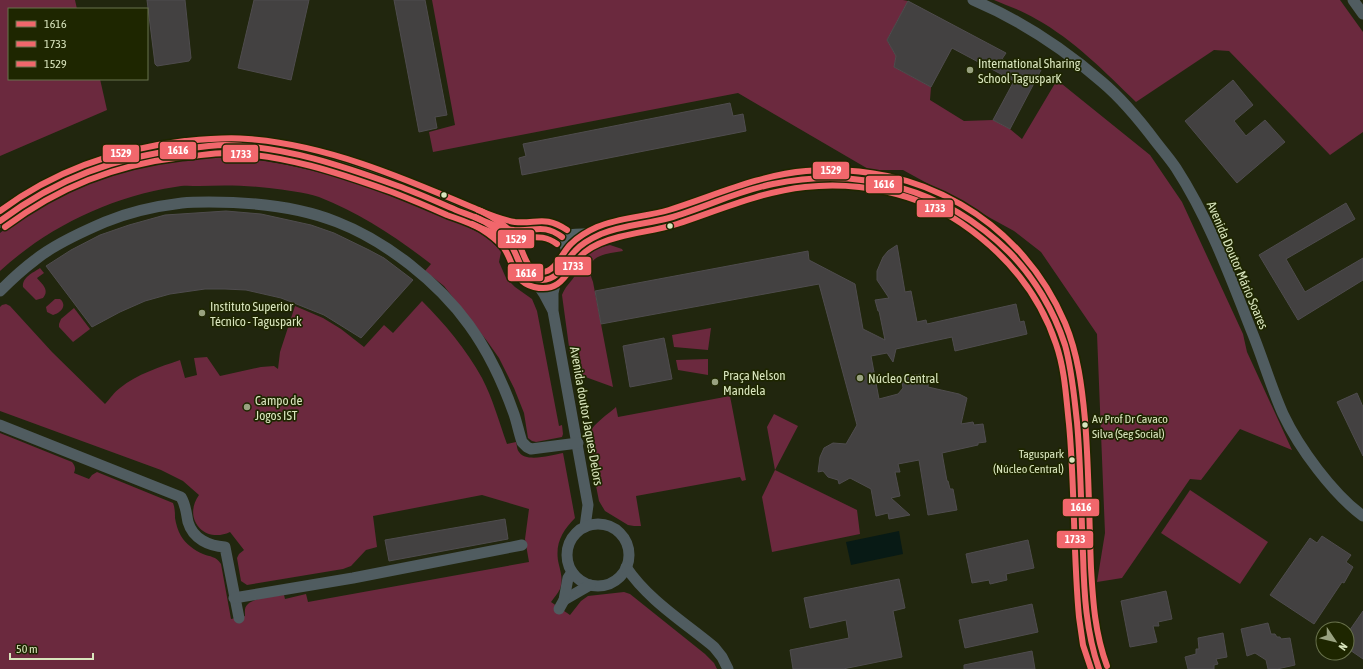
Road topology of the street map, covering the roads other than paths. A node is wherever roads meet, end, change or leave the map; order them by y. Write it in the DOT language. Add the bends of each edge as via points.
graph roads {
  1 [pos="972,0"];
  2 [pos="1353,0"];
  3 [pos="1363,14"];
  4 [pos="482,220"];
  5 [pos="0,221"];
  6 [pos="533,230"];
  7 [pos="602,234"];
  8 [pos="562,237"];
  9 [pos="516,255"];
  10 [pos="568,259"];
  11 [pos="557,275"];
  12 [pos="534,279"];
  13 [pos="0,291"];
  14 [pos="553,311"];
  15 [pos="0,425"];
  16 [pos="578,443"];
  17 [pos="588,505"];
  18 [pos="1363,516"];
  19 [pos="603,525"];
  20 [pos="585,528"];
  21 [pos="522,545"];
  22 [pos="626,567"];
  23 [pos="572,572"];
  24 [pos="614,581"];
  25 [pos="590,585"];
  26 [pos="651,597"];
  27 [pos="234,598"];
  28 [pos="239,618"];
  29 [pos="728,669"];
  30 [pos="1099,669"];
  1 -- 18 [label="street, Avenida Doutor Mário Soares" via="1026,27 1066,53 1104,83 1142,123 1176,167 1214,239 1290,428 1324,477"];
  2 -- 3 [label="street"];
  4 -- 5 [label="main road" via="329,162 279,151 223,145 140,155 103,166 68,179 35,196"];
  4 -- 6 [label="main road" via="517,230"];
  4 -- 9 [label="main road" via="509,243"];
  6 -- 8 [label="main road" via="548,229"];
  6 -- 9 [label="main road" via="520,240"];
  7 -- 8 [label="main road"];
  7 -- 10 [label="main road" via="580,246"];
  7 -- 30 [label="main road" via="668,218 774,184 805,178 863,178 914,190 962,213 1010,252 1030,277 1052,314 1069,360 1079,448 1086,620 1093,655"];
  8 -- 10 [label="main road" via="567,247"];
  9 -- 12 [label="main road" via="521,270"];
  10 -- 11 [label="main road"];
  11 -- 12 [label="main road" via="550,279"];
  11 -- 14 [label="street, Avenida doutor Jaques Delors"];
  12 -- 14 [label="street, Avenida doutor Jaques Delors"];
  13 -- 16 [label="street" via="39,256 106,221 140,211 184,202 228,202 297,210 336,221 359,232 413,267 450,302 481,343 491,362 508,395 522,442 526,447 531,449"];
  14 -- 16 [label="street, Avenida doutor Jaques Delors"];
  15 -- 27 [label="street" via="181,497 193,532 208,544 225,547"];
  16 -- 17 [label="street, Avenida doutor Jaques Delors"];
  17 -- 19 [label="street"];
  17 -- 20 [label="street, Avenida doutor Jaques Delors"];
  19 -- 20 [label="street"];
  19 -- 22 [label="street" via="620,533 626,542 629,553"];
  20 -- 23 [label="street" via="575,536 569,547 568,560"];
  21 -- 27 [label="street"];
  22 -- 24 [label="street" via="622,575"];
  22 -- 26 [label="street"];
  23 -- 25 [label="street"];
  23 -- 25 [label="street" via="568,578 562,604"];
  24 -- 25 [label="street" via="607,585"];
  24 -- 26 [label="street" via="630,584"];
  26 -- 29 [label="street" via="714,647"];
  27 -- 28 [label="street"];
}
